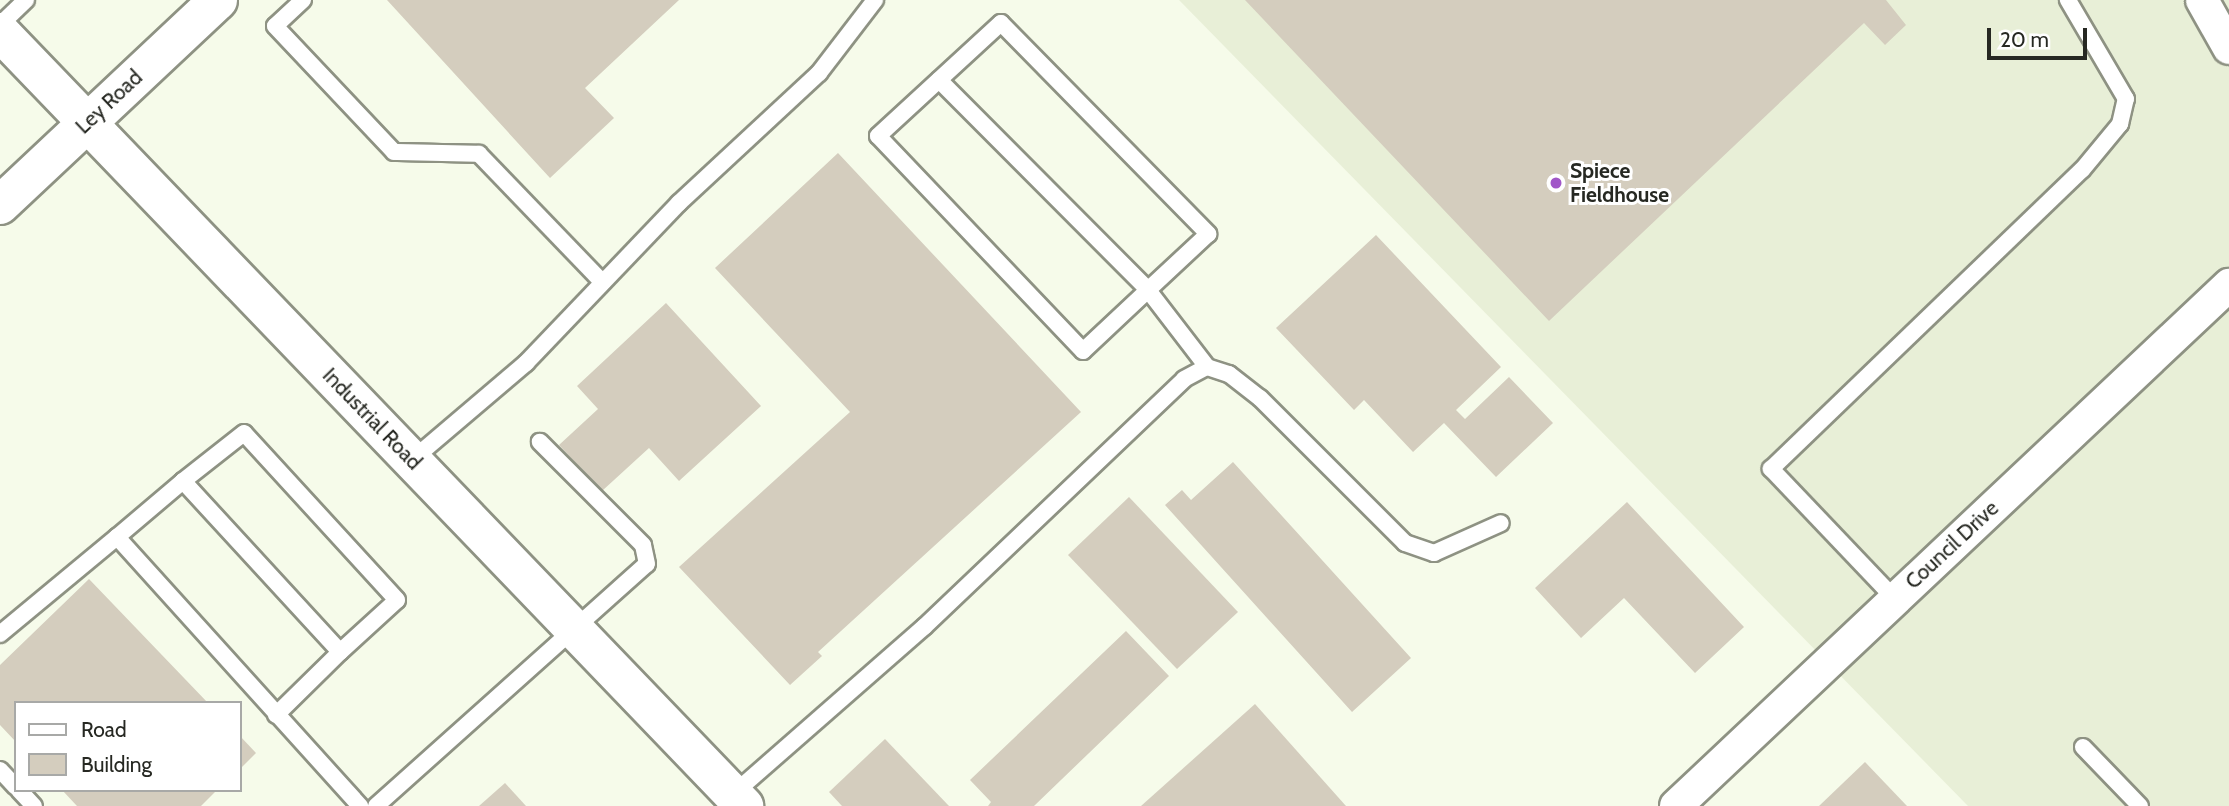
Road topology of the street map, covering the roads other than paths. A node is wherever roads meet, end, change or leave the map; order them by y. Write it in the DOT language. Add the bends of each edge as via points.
graph roads {
  1 [pos="26,0"];
  2 [pos="218,0"];
  3 [pos="303,0"];
  4 [pos="875,0"];
  5 [pos="2068,0"];
  6 [pos="2202,0"];
  7 [pos="0,25"];
  8 [pos="0,32"];
  9 [pos="2229,48"];
  10 [pos="940,80"];
  11 [pos="87,122"];
  12 [pos="0,205"];
  13 [pos="602,282"];
  14 [pos="2229,285"];
  15 [pos="1148,290"];
  16 [pos="1207,367"];
  17 [pos="540,442"];
  18 [pos="412,460"];
  19 [pos="183,481"];
  20 [pos="1501,523"];
  21 [pos="117,537"];
  22 [pos="1895,599"];
  23 [pos="575,630"];
  24 [pos="0,634"];
  25 [pos="341,652"];
  26 [pos="276,715"];
  27 [pos="2083,747"];
  28 [pos="0,770"];
  29 [pos="14,784"];
  30 [pos="22,792"];
  31 [pos="733,802"];
  32 [pos="34,806"];
  33 [pos="360,806"];
  34 [pos="376,806"];
  35 [pos="1676,806"];
  36 [pos="2140,806"];
  1 -- 7 [label="lane"];
  2 -- 11 [label="street, Ley Road"];
  3 -- 13 [label="lane" via="275,26 394,152 479,154"];
  4 -- 13 [label="lane" via="818,73"];
  5 -- 22 [label="lane" via="2126,99 2120,124 2082,170 1771,469"];
  6 -- 9 [label="street"];
  8 -- 11 [label="street, Industrial Road"];
  10 -- 15 [label="lane"];
  10 -- 15 [label="lane" via="1001,23 1208,234"];
  10 -- 15 [label="lane" via="878,136 1083,351"];
  11 -- 12 [label="street, Ley Road"];
  11 -- 18 [label="street, Industrial Road"];
  13 -- 18 [label="lane" via="526,363"];
  14 -- 22 [label="street, Council Drive"];
  15 -- 16 [label="lane"];
  16 -- 20 [label="lane" via="1229,374 1260,398 1405,543 1434,553"];
  16 -- 31 [label="lane" via="1184,379"];
  17 -- 23 [label="lane" via="643,545 647,564"];
  18 -- 23 [label="street, Industrial Road"];
  19 -- 21 [label="lane"];
  19 -- 25 [label="lane"];
  19 -- 25 [label="lane" via="244,433 397,600"];
  21 -- 24 [label="lane"];
  21 -- 26 [label="lane"];
  22 -- 35 [label="street, Council Drive"];
  23 -- 31 [label="street, Industrial Road"];
  23 -- 34 [label="lane"];
  25 -- 26 [label="lane"];
  26 -- 33 [label="lane"];
  27 -- 36 [label="lane"];
  28 -- 29 [label="lane"];
  30 -- 32 [label="lane"];
}
